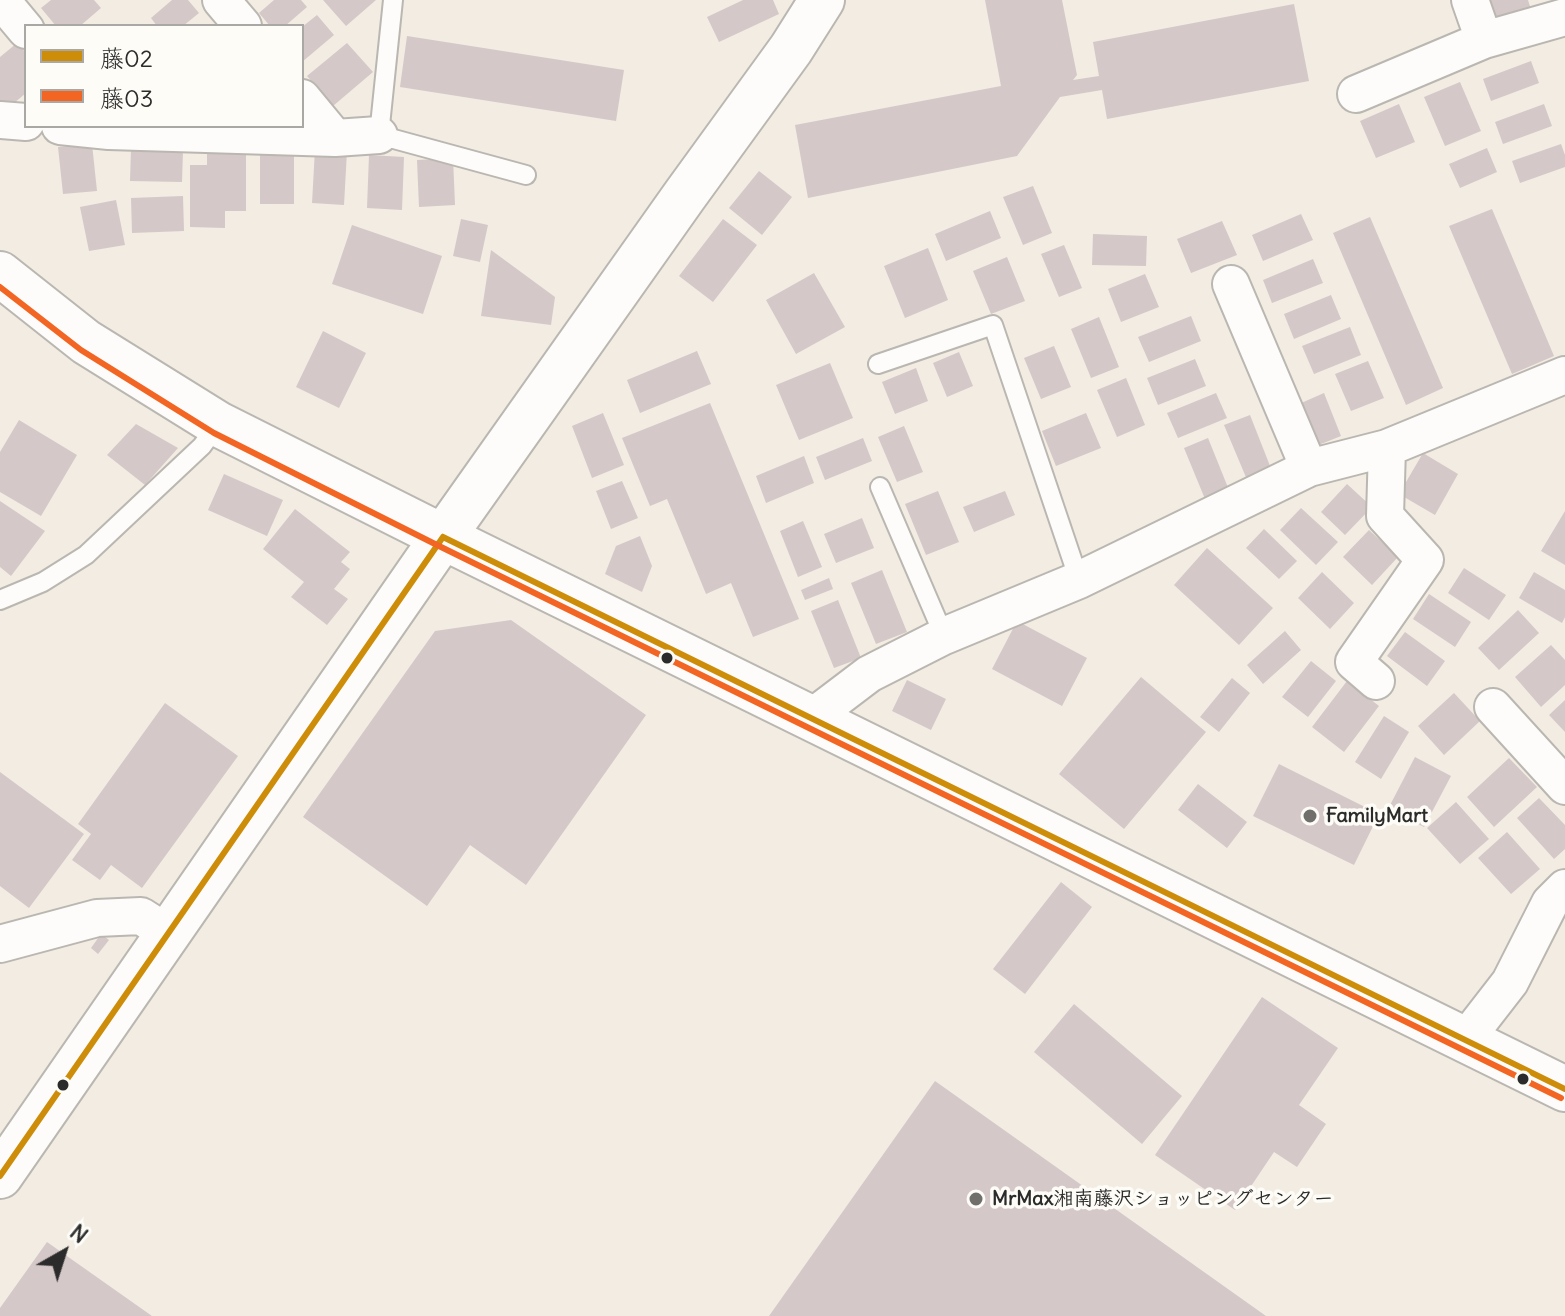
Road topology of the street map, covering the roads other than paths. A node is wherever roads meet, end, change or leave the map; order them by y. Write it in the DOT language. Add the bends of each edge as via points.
graph roads {
  1 [pos="1,0"];
  2 [pos="221,0"];
  3 [pos="393,0"];
  4 [pos="822,0"];
  5 [pos="1470,0"];
  6 [pos="1565,17"];
  7 [pos="241,24"];
  8 [pos="24,28"];
  9 [pos="1484,40"];
  10 [pos="1356,94"];
  11 [pos="304,100"];
  12 [pos="0,120"];
  13 [pos="24,122"];
  14 [pos="107,128"];
  15 [pos="379,135"];
  16 [pos="335,138"];
  17 [pos="526,175"];
  18 [pos="0,274"];
  19 [pos="1231,284"];
  20 [pos="878,364"];
  21 [pos="1565,375"];
  22 [pos="218,424"];
  23 [pos="1387,448"];
  24 [pos="1309,468"];
  25 [pos="880,487"];
  26 [pos="443,537"];
  27 [pos="1079,580"];
  28 [pos="0,600"];
  29 [pos="944,636"];
  30 [pos="1376,681"];
  31 [pos="1493,707"];
  32 [pos="811,718"];
  33 [pos="1565,786"];
  34 [pos="1565,888"];
  35 [pos="169,934"];
  36 [pos="0,944"];
  37 [pos="1465,1040"];
  38 [pos="1565,1089"];
  39 [pos="0,1176"];
  1 -- 8 [label="street"];
  2 -- 7 [label="street"];
  3 -- 15 [label="lane"];
  4 -- 26 [label="street"];
  5 -- 9 [label="street"];
  6 -- 9 [label="street"];
  9 -- 10 [label="street"];
  11 -- 16 [label="street"];
  12 -- 13 [label="street"];
  14 -- 16 [label="street"];
  15 -- 16 [label="street"];
  15 -- 17 [label="lane"];
  18 -- 22 [label="street" via="86,342"];
  19 -- 24 [label="street"];
  20 -- 27 [label="lane" via="993,325"];
  21 -- 23 [label="street"];
  22 -- 26 [label="street"];
  22 -- 28 [label="lane" via="202,446 86,555"];
  23 -- 24 [label="street"];
  23 -- 30 [label="street" via="1385,516 1425,560 1354,662"];
  24 -- 27 [label="street"];
  25 -- 29 [label="lane"];
  26 -- 32 [label="street"];
  26 -- 35 [label="street"];
  27 -- 29 [label="street"];
  29 -- 32 [label="street" via="869,674"];
  31 -- 33 [label="street"];
  32 -- 37 [label="street"];
  34 -- 37 [label="street" via="1550,903 1510,982"];
  35 -- 36 [label="street" via="141,916 97,918"];
  35 -- 39 [label="street"];
  37 -- 38 [label="street"];
}
